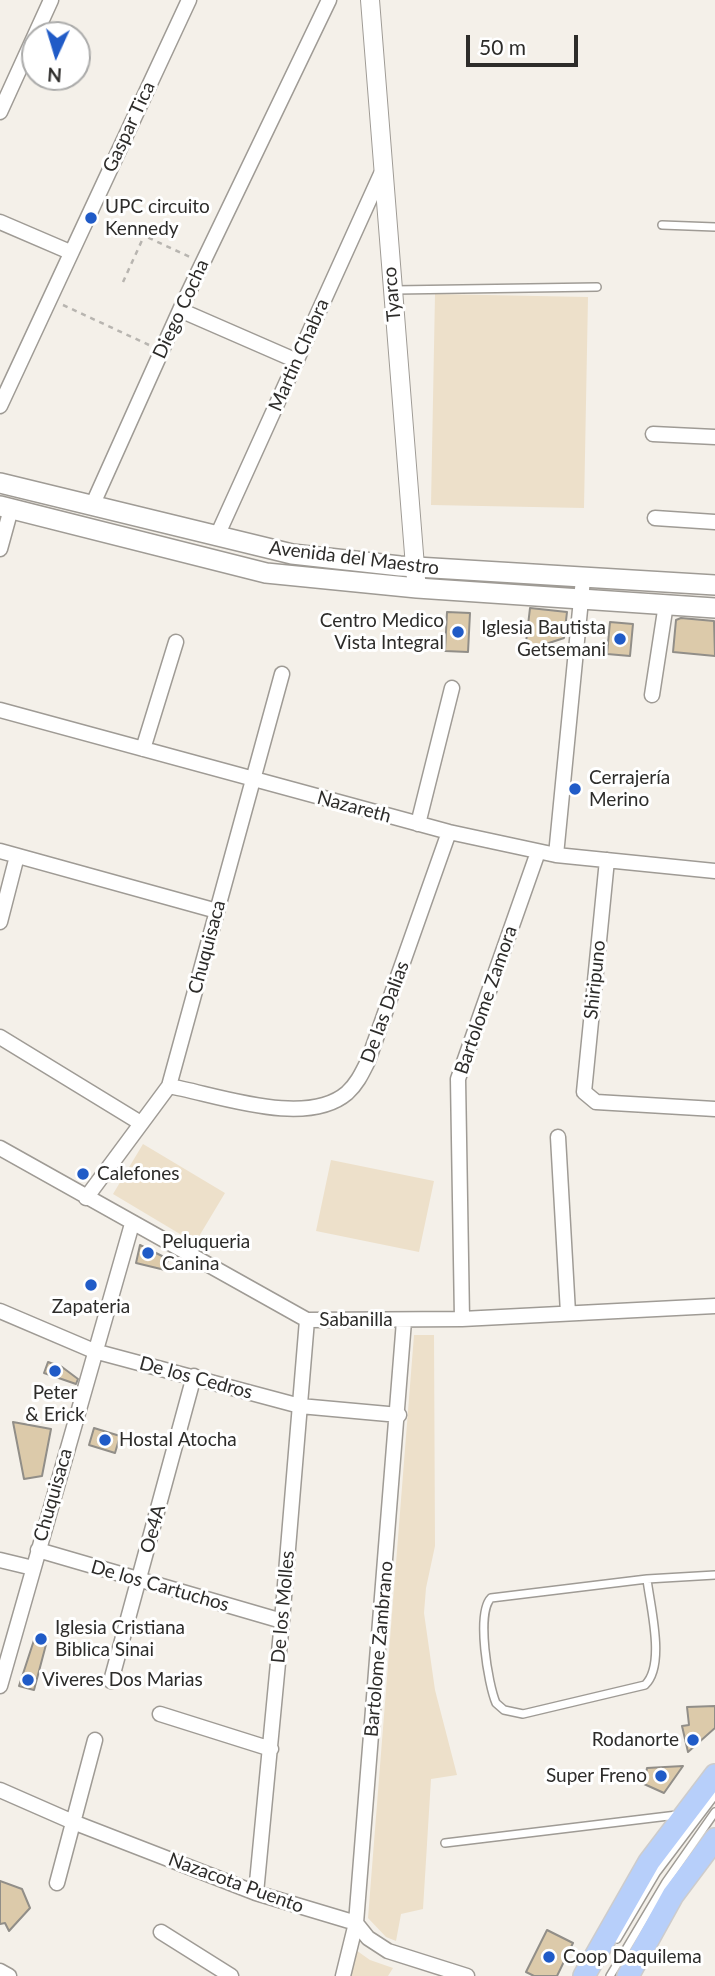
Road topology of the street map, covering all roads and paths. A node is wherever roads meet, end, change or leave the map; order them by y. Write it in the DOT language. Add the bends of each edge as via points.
graph roads {
  1 [pos="51,0"];
  2 [pos="188,0"];
  3 [pos="329,0"];
  4 [pos="366,1"];
  5 [pos="0,112"];
  6 [pos="381,174"];
  7 [pos="0,222"];
  8 [pos="121,225"];
  9 [pos="662,225"];
  10 [pos="715,227"];
  11 [pos="144,236"];
  12 [pos="70,252"];
  13 [pos="203,263"];
  14 [pos="123,282"];
  15 [pos="597,287"];
  16 [pos="391,291"];
  17 [pos="49,299"];
  18 [pos="180,310"];
  19 [pos="162,350"];
  20 [pos="297,361"];
  21 [pos="0,406"];
  22 [pos="653,434"];
  23 [pos="715,437"];
  24 [pos="0,483"];
  25 [pos="92,506"];
  26 [pos="5,507"];
  27 [pos="127,515"];
  28 [pos="655,518"];
  29 [pos="715,522"];
  30 [pos="217,536"];
  31 [pos="120,537"];
  32 [pos="0,549"];
  33 [pos="336,559"];
  34 [pos="415,567"];
  35 [pos="583,579"];
  36 [pos="334,581"];
  37 [pos="715,585"];
  38 [pos="417,588"];
  39 [pos="582,599"];
  40 [pos="666,604"];
  41 [pos="715,608"];
  42 [pos="176,642"];
  43 [pos="282,674"];
  44 [pos="452,688"];
  45 [pos="652,695"];
  46 [pos="0,710"];
  47 [pos="143,749"];
  48 [pos="252,779"];
  49 [pos="418,824"];
  50 [pos="449,832"];
  51 [pos="0,851"];
  52 [pos="538,852"];
  53 [pos="556,855"];
  54 [pos="17,856"];
  55 [pos="607,860"];
  56 [pos="715,871"];
  57 [pos="217,911"];
  58 [pos="0,922"];
  59 [pos="0,1037"];
  60 [pos="169,1086"];
  61 [pos="715,1109"];
  62 [pos="139,1122"];
  63 [pos="558,1137"];
  64 [pos="0,1148"];
  65 [pos="86,1198"];
  66 [pos="132,1224"];
  67 [pos="715,1306"];
  68 [pos="0,1311"];
  69 [pos="568,1313"];
  70 [pos="462,1319"];
  71 [pos="307,1320"];
  72 [pos="404,1321"];
  73 [pos="94,1351"];
  74 [pos="194,1376"];
  75 [pos="300,1406"];
  76 [pos="399,1415"];
  77 [pos="38,1550"];
  78 [pos="0,1560"];
  79 [pos="33,1568"];
  80 [pos="715,1575"];
  81 [pos="647,1578"];
  82 [pos="140,1580"];
  83 [pos="282,1622"];
  84 [pos="1,1676"];
  85 [pos="111,1681"];
  86 [pos="160,1714"];
  87 [pos="95,1740"];
  88 [pos="271,1749"];
  89 [pos="715,1775"];
  90 [pos="0,1790"];
  91 [pos="715,1795"];
  92 [pos="715,1812"];
  93 [pos="685,1814"];
  94 [pos="73,1822"];
  95 [pos="715,1839"];
  96 [pos="445,1843"];
  97 [pos="57,1883"];
  98 [pos="256,1893"];
  99 [pos="356,1923"];
  100 [pos="160,1932"];
  101 [pos="615,1943"];
  102 [pos="608,1954"];
  103 [pos="0,1971"];
  104 [pos="593,1971"];
  105 [pos="9,1976"];
  106 [pos="231,1976"];
  107 [pos="343,1976"];
  108 [pos="467,1976"];
  109 [pos="610,1976"];
  110 [pos="628,1976"];
  1 -- 5 [label="street"];
  2 -- 12 [label="street, Gaspar Tica"];
  3 -- 13 [label="street, Diego Cocha"];
  4 -- 6 [label="street, Tyarco"];
  6 -- 16 [label="street, Tyarco"];
  6 -- 20 [label="street, Martin Chabra"];
  7 -- 12 [label="street"];
  8 -- 11 [label="path"];
  9 -- 10 [label="lane"];
  11 -- 13 [label="path"];
  11 -- 14 [label="path"];
  12 -- 17 [label="street, Gaspar Tica"];
  13 -- 18 [label="street, Diego Cocha"];
  15 -- 16 [label="lane"];
  16 -- 34 [label="street, Tyarco"];
  17 -- 19 [label="path"];
  17 -- 21 [label="street, Gaspar Tica"];
  18 -- 19 [label="street, Diego Cocha"];
  18 -- 20 [label="street"];
  19 -- 25 [label="street, Diego Cocha"];
  20 -- 30 [label="street, Martin Chabra"];
  22 -- 23 [label="street"];
  24 -- 25 [label="main road, Avenida del Maestro"];
  25 -- 27 [label="main road, Avenida del Maestro"];
  26 -- 31 [label="main road, Avenida del Maestro"];
  26 -- 32 [label="street"];
  27 -- 30 [label="main road, Avenida del Maestro"];
  27 -- 31 [label="main road"];
  28 -- 29 [label="street"];
  30 -- 33 [label="main road, Avenida del Maestro"];
  31 -- 36 [label="main road, Avenida del Maestro" via="266,573"];
  33 -- 34 [label="main road, Avenida del Maestro"];
  33 -- 36 [label="main road"];
  34 -- 35 [label="main road, Avenida del Maestro"];
  34 -- 38 [label="street, Tyarco"];
  35 -- 37 [label="main road, Avenida del Maestro"];
  35 -- 39 [label="street"];
  36 -- 38 [label="main road, Avenida del Maestro"];
  38 -- 39 [label="main road, Avenida del Maestro"];
  39 -- 40 [label="main road, Avenida del Maestro"];
  39 -- 53 [label="street"];
  40 -- 41 [label="main road, Avenida del Maestro"];
  40 -- 45 [label="street"];
  42 -- 47 [label="street"];
  43 -- 48 [label="street, Chuquisaca"];
  44 -- 49 [label="street"];
  46 -- 47 [label="street, Nazareth"];
  47 -- 48 [label="street, Nazareth"];
  48 -- 49 [label="street, Nazareth"];
  48 -- 57 [label="street, Chuquisaca"];
  49 -- 50 [label="street, Nazareth"];
  50 -- 52 [label="street, Nazareth"];
  50 -- 60 [label="street, De las Dalias" via="368,1061 347,1093 327,1105 299,1109"];
  51 -- 54 [label="street"];
  52 -- 53 [label="street, Nazareth"];
  52 -- 70 [label="street, Bartolome Zamora" via="458,1079"];
  53 -- 55 [label="street, Nazareth"];
  54 -- 57 [label="street"];
  54 -- 58 [label="street"];
  55 -- 56 [label="street, Nazareth"];
  55 -- 61 [label="street, Shiripuno" via="584,1092 596,1102"];
  57 -- 60 [label="street, Chuquisaca"];
  59 -- 62 [label="street"];
  60 -- 62 [label="street, Chuquisaca"];
  62 -- 65 [label="street, Chuquisaca"];
  63 -- 69 [label="street"];
  64 -- 65 [label="street, Sabanilla"];
  65 -- 66 [label="street, Sabanilla"];
  66 -- 71 [label="street, Sabanilla"];
  66 -- 73 [label="street, Chuquisaca"];
  67 -- 69 [label="street, Sabanilla"];
  68 -- 73 [label="street, De los Cedros"];
  69 -- 70 [label="street, Sabanilla"];
  70 -- 72 [label="street, Sabanilla"];
  71 -- 72 [label="street, Sabanilla"];
  71 -- 75 [label="street, De los Molles"];
  72 -- 76 [label="street, Bartolome Zambrano"];
  73 -- 74 [label="street, De los Cedros"];
  73 -- 77 [label="street, Chuquisaca"];
  74 -- 75 [label="street, De los Cedros"];
  74 -- 82 [label="street, Oe4A"];
  75 -- 76 [label="street, De los Cedros"];
  75 -- 83 [label="street, De los Molles"];
  76 -- 99 [label="street, Bartolome Zambrano"];
  77 -- 79 [label="street, Chuquisaca"];
  77 -- 82 [label="street, De los Cartuchos"];
  78 -- 79 [label="street"];
  79 -- 84 [label="street, Chuquisaca"];
  80 -- 81 [label="lane"];
  81 -- 81 [label="lane" via="491,1598 482,1618 496,1703 523,1714 645,1685 652,1678 656,1660"];
  82 -- 83 [label="street, De los Cartuchos"];
  82 -- 85 [label="street, Oe4A"];
  83 -- 88 [label="street, De los Molles"];
  86 -- 88 [label="street"];
  87 -- 94 [label="street"];
  88 -- 98 [label="street, De los Molles"];
  89 -- 93 [label="main road"];
  90 -- 94 [label="street, Nazacota Puento"];
  91 -- 101 [label="lane" via="656,1873"];
  92 -- 109 [label="lane" via="666,1882"];
  93 -- 96 [label="lane"];
  93 -- 104 [label="main road" via="649,1862"];
  94 -- 97 [label="street"];
  94 -- 98 [label="street, Nazacota Puento"];
  95 -- 110 [label="main road" via="673,1895"];
  98 -- 99 [label="street, Nazacota Puento"];
  99 -- 107 [label="street, Bartolome Zambrano"];
  99 -- 108 [label="street, Nazacota Puento" via="388,1951"];
  100 -- 106 [label="street"];
  102 -- 104 [label="lane"];
  103 -- 105 [label="street"];
}
